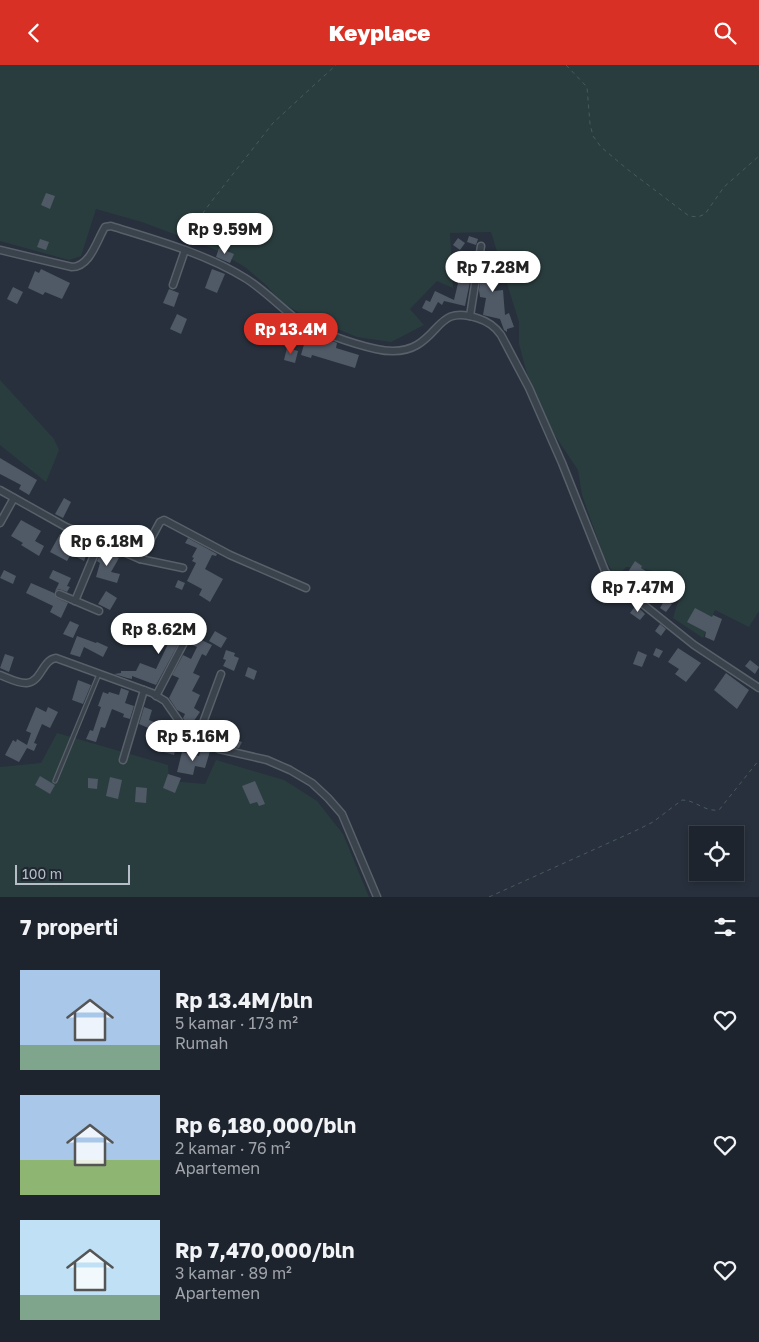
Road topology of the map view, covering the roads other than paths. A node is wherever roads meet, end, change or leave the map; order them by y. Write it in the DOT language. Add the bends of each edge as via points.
graph roads {
  1 [pos="481,246"];
  2 [pos="0,250"];
  3 [pos="185,250"];
  4 [pos="173,285"];
  5 [pos="470,316"];
  6 [pos="0,490"];
  7 [pos="14,498"];
  8 [pos="0,523"];
  9 [pos="100,541"];
  10 [pos="140,559"];
  11 [pos="184,568"];
  12 [pos="306,588"];
  13 [pos="59,594"];
  14 [pos="75,601"];
  15 [pos="99,611"];
  16 [pos="189,633"];
  17 [pos="100,674"];
  18 [pos="221,674"];
  19 [pos="0,675"];
  20 [pos="758,686"];
  21 [pos="144,690"];
  22 [pos="156,696"];
  23 [pos="197,739"];
  24 [pos="123,761"];
  25 [pos="55,781"];
  26 [pos="377,897"];
  1 -- 5 [label="street"];
  2 -- 3 [label="street" via="79,266 86,262 105,227 111,226"];
  3 -- 4 [label="street"];
  3 -- 5 [label="street" via="245,278 314,329 376,349 409,349 418,345 446,318"];
  5 -- 20 [label="street" via="497,328 507,346 529,388 604,571 612,583 694,645"];
  6 -- 7 [label="street"];
  7 -- 8 [label="street"];
  7 -- 9 [label="street" via="66,527"];
  9 -- 10 [label="street"];
  9 -- 14 [label="street"];
  10 -- 11 [label="street"];
  10 -- 12 [label="street" via="164,520 230,555"];
  13 -- 14 [label="street"];
  14 -- 15 [label="street"];
  16 -- 22 [label="street"];
  17 -- 19 [label="street" via="54,658 32,681 23,683"];
  17 -- 21 [label="street"];
  17 -- 25 [label="lane"];
  18 -- 23 [label="street"];
  21 -- 22 [label="street"];
  21 -- 24 [label="street"];
  22 -- 23 [label="street" via="165,701 181,724"];
  23 -- 26 [label="street" via="219,749 267,760 312,783 342,814"];
}
